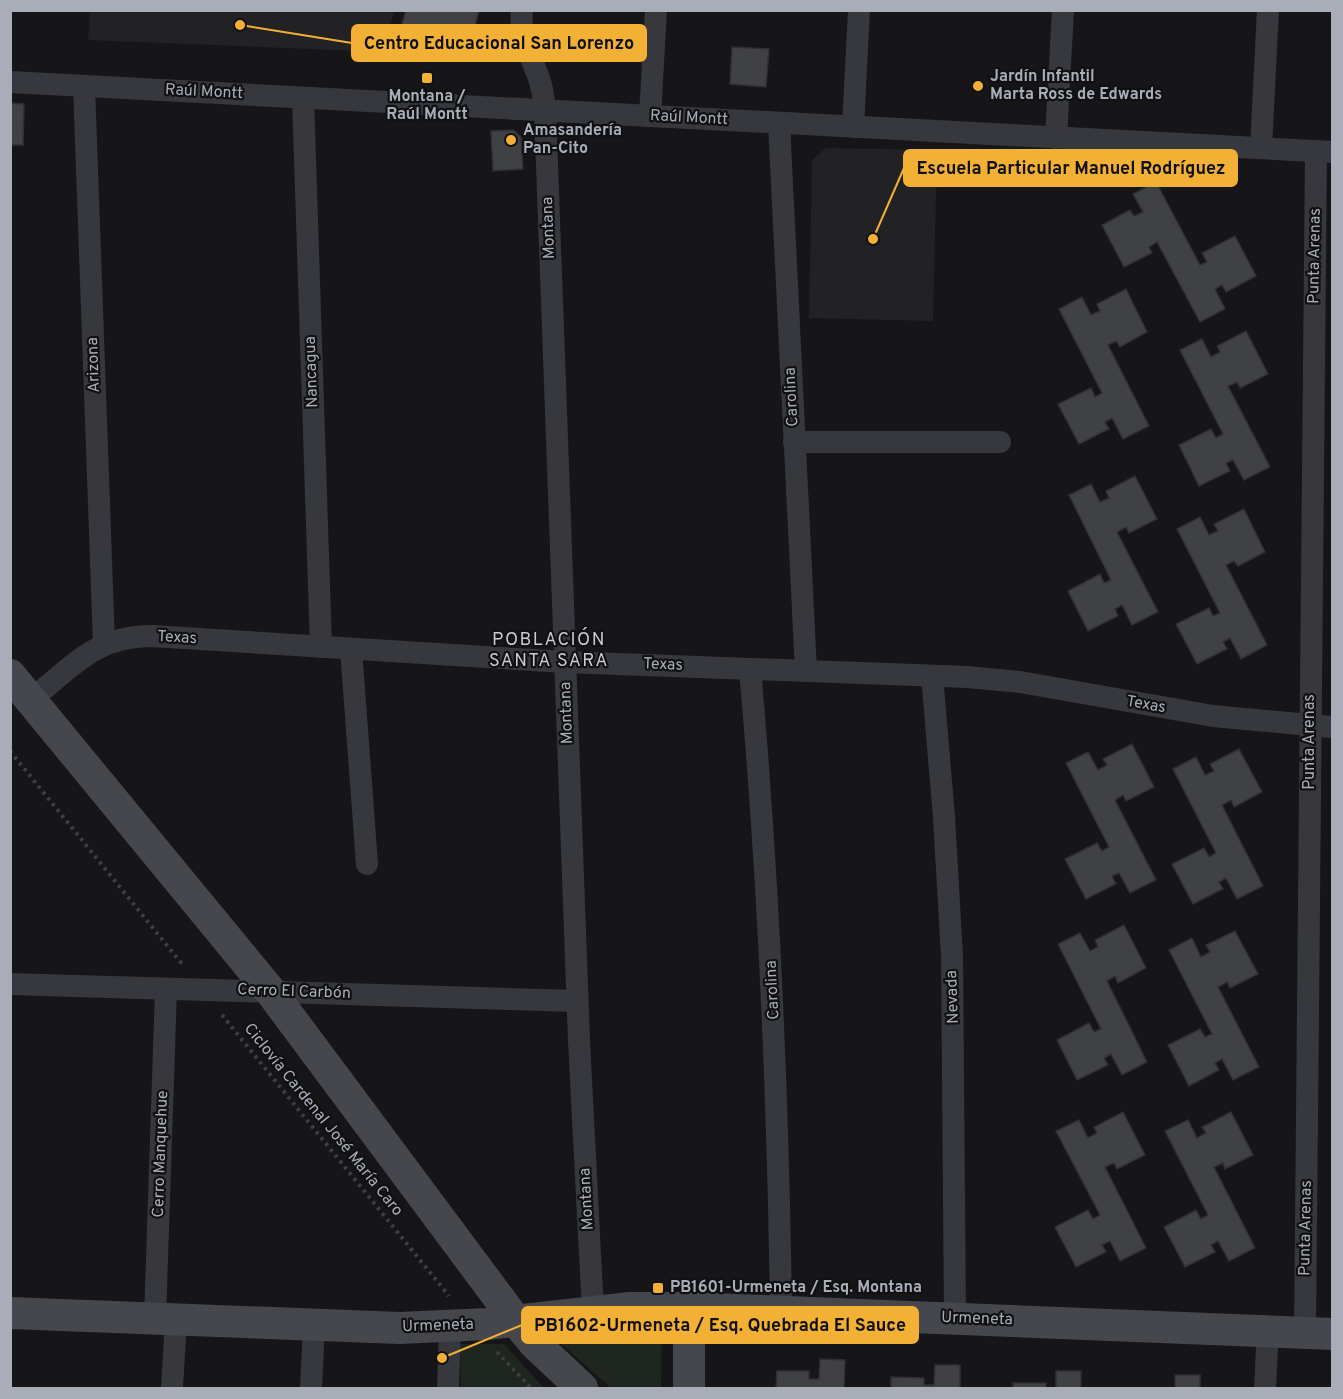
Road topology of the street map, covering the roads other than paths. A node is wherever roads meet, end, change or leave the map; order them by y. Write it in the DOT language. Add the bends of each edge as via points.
graph roads {
  1 [pos="522,10"];
  2 [pos="656,10"];
  3 [pos="859,10"];
  4 [pos="1063,10"];
  5 [pos="1268,10"];
  6 [pos="10,82"];
  7 [pos="84,86"];
  8 [pos="303,98"];
  9 [pos="545,110"];
  10 [pos="650,116"];
  11 [pos="779,123"];
  12 [pos="853,127"];
  13 [pos="1056,138"];
  14 [pos="1261,148"];
  15 [pos="1324,152"];
  16 [pos="794,442"];
  17 [pos="1000,442"];
  18 [pos="104,644"];
  19 [pos="321,647"];
  20 [pos="351,648"];
  21 [pos="565,662"];
  22 [pos="750,669"];
  23 [pos="806,671"];
  24 [pos="10,675"];
  25 [pos="932,676"];
  26 [pos="32,699"];
  27 [pos="1322,727"];
  28 [pos="367,864"];
  29 [pos="10,984"];
  30 [pos="166,989"];
  31 [pos="271,992"];
  32 [pos="577,1001"];
  33 [pos="689,1308"];
  34 [pos="781,1311"];
  35 [pos="592,1312"];
  36 [pos="10,1313"];
  37 [pos="955,1318"];
  38 [pos="166,1319"];
  39 [pos="516,1321"];
  40 [pos="315,1325"];
  41 [pos="461,1326"];
  42 [pos="1268,1330"];
  43 [pos="1319,1333"];
  44 [pos="172,1389"];
  45 [pos="311,1389"];
  46 [pos="448,1389"];
  47 [pos="582,1389"];
  48 [pos="689,1389"];
  49 [pos="1265,1389"];
  1 -- 9 [label="street, Montana" via="522,34 541,85"];
  2 -- 10 [label="street"];
  3 -- 12 [label="street"];
  4 -- 13 [label="street"];
  5 -- 14 [label="street"];
  6 -- 7 [label="street, Raúl Montt"];
  7 -- 8 [label="street, Raúl Montt"];
  7 -- 18 [label="street, Arizona"];
  8 -- 9 [label="street, Raúl Montt"];
  8 -- 19 [label="street, Nancagua"];
  9 -- 10 [label="street, Raúl Montt"];
  9 -- 21 [label="street, Montana"];
  10 -- 11 [label="street, Raúl Montt"];
  11 -- 12 [label="street, Raúl Montt"];
  11 -- 16 [label="street, Carolina"];
  12 -- 13 [label="street, Raúl Montt"];
  13 -- 14 [label="street, Raúl Montt"];
  14 -- 15 [label="street, Raúl Montt"];
  15 -- 27 [label="street, Punta Arenas"];
  16 -- 17 [label="street"];
  16 -- 23 [label="street, Carolina"];
  18 -- 19 [label="street, Texas" via="152,636"];
  18 -- 26 [label="street, Texas"];
  19 -- 20 [label="street, Texas"];
  20 -- 21 [label="street, Texas"];
  20 -- 28 [label="street"];
  21 -- 22 [label="street, Texas"];
  21 -- 32 [label="street, Montana"];
  22 -- 23 [label="street, Texas"];
  22 -- 34 [label="street, Carolina" via="775,1043"];
  23 -- 25 [label="street, Texas"];
  24 -- 26 [label="street"];
  25 -- 27 [label="street, Texas" via="1020,682 1171,710"];
  25 -- 37 [label="street, Nevada" via="952,967"];
  26 -- 31 [label="street"];
  27 -- 43 [label="street, Punta Arenas"];
  29 -- 30 [label="street, Cerro El Carbón"];
  30 -- 31 [label="street, Cerro El Carbón"];
  30 -- 38 [label="street, Cerro Manquehue"];
  31 -- 32 [label="street, Cerro El Carbón"];
  31 -- 39 [label="street"];
  32 -- 35 [label="street, Montana"];
  33 -- 34 [label="street, Urmeneta"];
  33 -- 35 [label="street, Urmeneta"];
  33 -- 48 [label="street"];
  34 -- 37 [label="street, Urmeneta"];
  35 -- 39 [label="street, Urmeneta"];
  36 -- 38 [label="street, Urmeneta"];
  37 -- 42 [label="street, Urmeneta"];
  38 -- 40 [label="street, Urmeneta"];
  38 -- 44 [label="street, Cerro Manquehue"];
  39 -- 41 [label="street, Urmeneta"];
  39 -- 47 [label="street"];
  40 -- 41 [label="street, Urmeneta"];
  40 -- 45 [label="street"];
  41 -- 46 [label="street"];
  42 -- 43 [label="street, Urmeneta"];
  42 -- 49 [label="street"];
}
